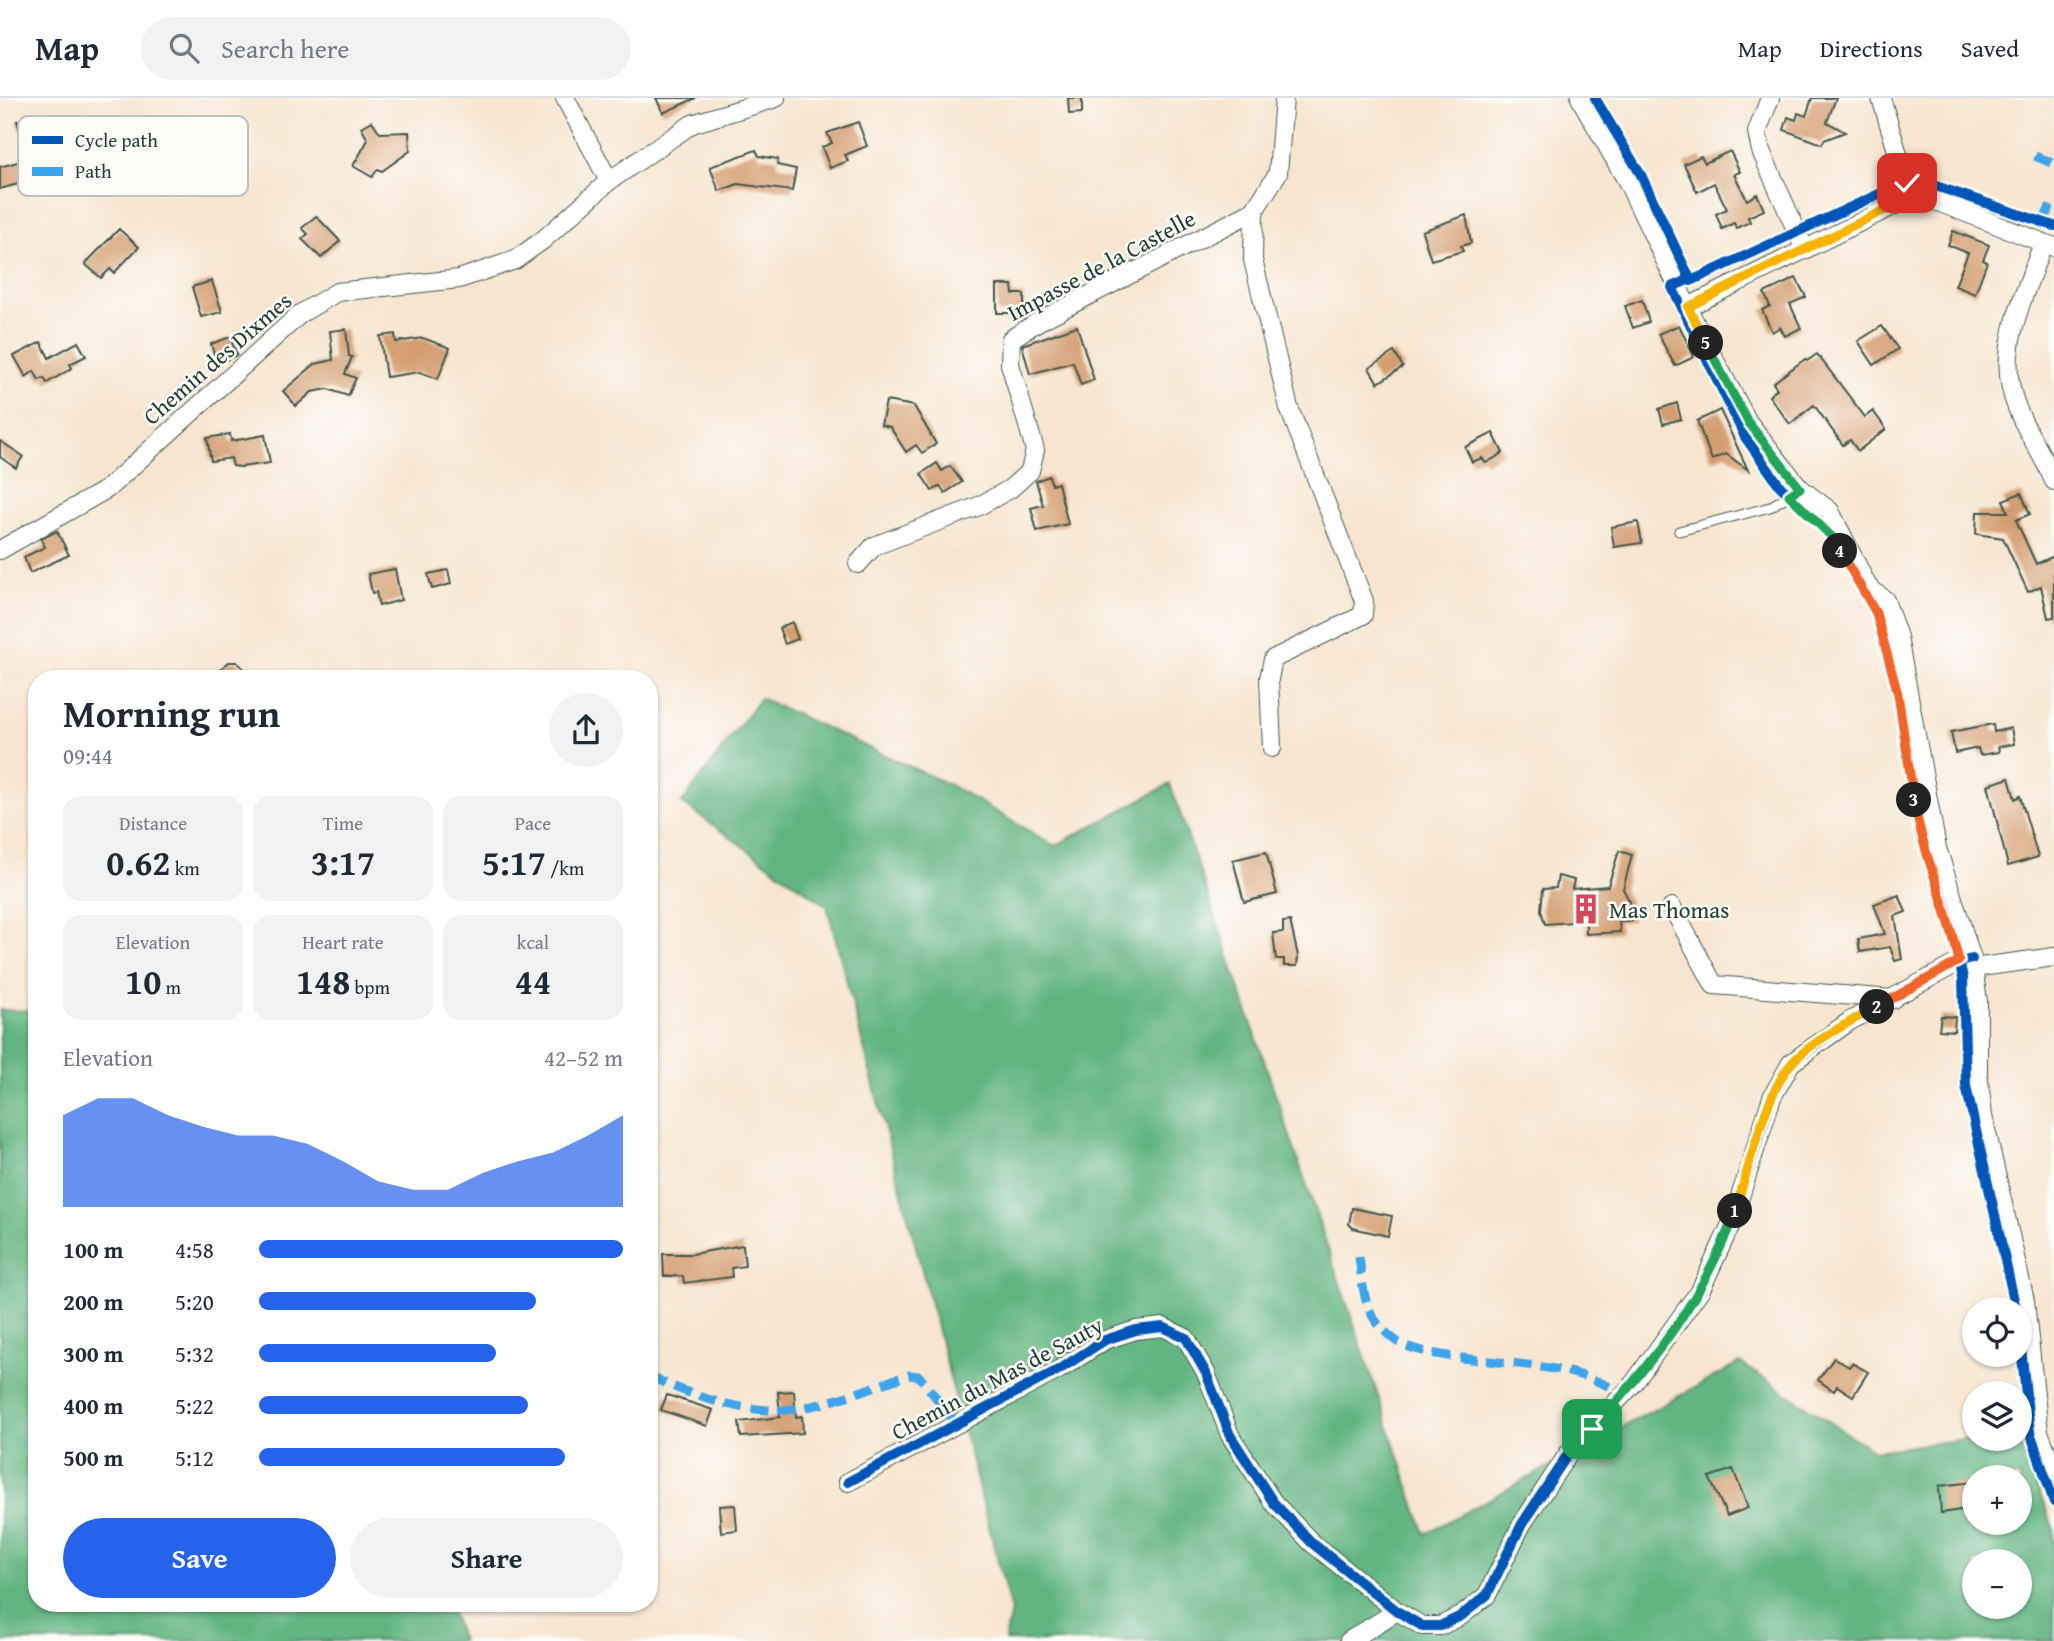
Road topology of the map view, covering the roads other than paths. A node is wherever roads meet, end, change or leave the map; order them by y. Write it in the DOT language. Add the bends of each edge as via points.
graph roads {
  1 [pos="565,98"];
  2 [pos="776,98"];
  3 [pos="1284,98"];
  4 [pos="1580,98"];
  5 [pos="1770,98"];
  6 [pos="1881,98"];
  7 [pos="609,181"];
  8 [pos="1911,197"];
  9 [pos="1254,211"];
  10 [pos="2049,245"];
  11 [pos="1805,250"];
  12 [pos="1688,307"];
  13 [pos="2054,481"];
  14 [pos="1800,488"];
  15 [pos="1679,531"];
  16 [pos="0,550"];
  17 [pos="858,564"];
  18 [pos="1272,748"];
  19 [pos="1672,907"];
  20 [pos="2054,957"];
  21 [pos="1973,963"];
  22 [pos="1893,999"];
  23 [pos="2054,1471"];
  24 [pos="848,1482"];
  25 [pos="1396,1611"];
  26 [pos="1349,1641"];
  1 -- 7 [label="street"];
  2 -- 7 [label="street, Chemin des Dixmes" via="692,124"];
  3 -- 9 [label="street" via="1278,173"];
  4 -- 12 [label="street" via="1627,181"];
  5 -- 11 [label="street" via="1758,132 1761,151"];
  6 -- 8 [label="street"];
  7 -- 16 [label="street, Chemin des Dixmes" via="514,260 448,281 337,292 300,314 107,489"];
  8 -- 10 [label="street" via="1938,202"];
  8 -- 11 [label="street"];
  9 -- 17 [label="street, Impasse de la Castelle" via="1011,339 1010,364 1035,450 1030,471 1010,489 979,506 874,546"];
  9 -- 18 [label="street" via="1253,260 1289,408 1364,601 1363,615 1273,659 1269,679"];
  10 -- 13 [label="street" via="2014,330 2008,362 2011,389 2025,426"];
  11 -- 12 [label="street"];
  12 -- 14 [label="street" via="1748,422"];
  14 -- 15 [label="lane" via="1770,507"];
  14 -- 21 [label="street" via="1830,511 1868,587 1885,600 1898,637 1937,848"];
  19 -- 22 [label="street" via="1714,985"];
  20 -- 21 [label="street, Chemin du Mas de Sauty"];
  21 -- 22 [label="street, Chemin du Mas de Sauty" via="1959,961"];
  21 -- 23 [label="street" via="1983,1116 2025,1301 2039,1432"];
  22 -- 25 [label="street, Chemin du Mas de Sauty" via="1850,1021 1791,1063 1772,1097 1731,1222 1701,1289 1633,1384 1548,1481 1487,1595 1440,1626 1422,1626"];
  24 -- 25 [label="street, Chemin du Mas de Sauty" via="1060,1369 1105,1340 1163,1327 1186,1338 1206,1373 1230,1435 1273,1502 1312,1543"];
  25 -- 26 [label="street"];
}
